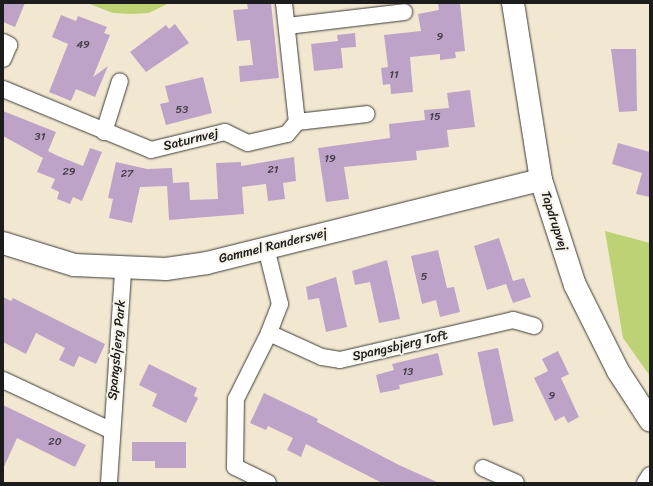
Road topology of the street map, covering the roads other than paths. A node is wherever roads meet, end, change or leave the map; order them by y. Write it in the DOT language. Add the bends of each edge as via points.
graph roads {
  1 [pos="284,3"];
  2 [pos="513,3"];
  3 [pos="404,12"];
  4 [pos="287,26"];
  5 [pos="3,42"];
  6 [pos="3,59"];
  7 [pos="120,82"];
  8 [pos="3,89"];
  9 [pos="366,114"];
  10 [pos="297,122"];
  11 [pos="104,132"];
  12 [pos="541,180"];
  13 [pos="3,243"];
  14 [pos="266,248"];
  15 [pos="123,270"];
  16 [pos="534,326"];
  17 [pos="269,333"];
  18 [pos="3,380"];
  19 [pos="650,420"];
  20 [pos="110,430"];
  21 [pos="483,468"];
  22 [pos="650,475"];
  23 [pos="109,483"];
  24 [pos="268,483"];
  25 [pos="516,483"];
  26 [pos="645,483"];
  1 -- 4 [label="street"];
  2 -- 12 [label="street, Tapdrupvej"];
  3 -- 4 [label="street"];
  4 -- 10 [label="street"];
  5 -- 6 [label="street" via="9,45"];
  7 -- 11 [label="street"];
  8 -- 11 [label="street, Saturnvej"];
  9 -- 10 [label="street"];
  10 -- 11 [label="street, Saturnvej" via="287,134 248,143 225,132 151,150"];
  12 -- 14 [label="street, Gammel Randersvej"];
  12 -- 19 [label="street, Tapdrupvej" via="575,285 618,371"];
  13 -- 15 [label="street, Gammel Randersvej" via="74,265"];
  14 -- 15 [label="street, Gammel Randersvej" via="173,268"];
  14 -- 17 [label="street" via="280,304"];
  15 -- 20 [label="street, Spangsbjerg Park"];
  16 -- 17 [label="street, Spangsbjerg Toft" via="513,320 340,360 322,357"];
  17 -- 24 [label="street" via="236,399 235,453 235,467"];
  18 -- 20 [label="street"];
  20 -- 23 [label="street, Spangsbjerg Park"];
  21 -- 25 [label="street"];
  22 -- 26 [label="street"];
}
